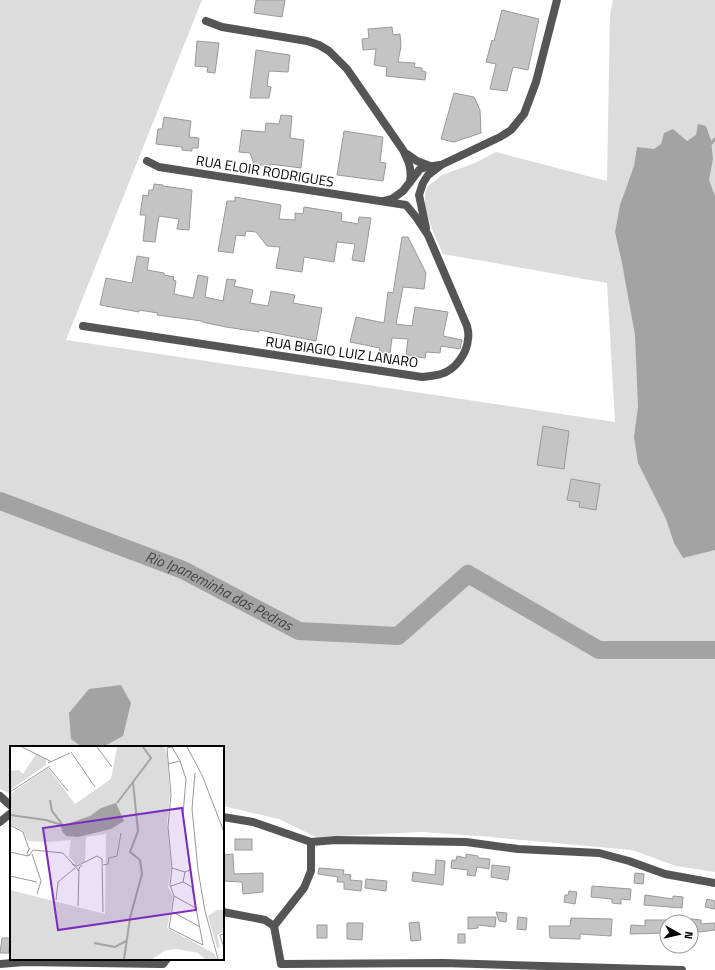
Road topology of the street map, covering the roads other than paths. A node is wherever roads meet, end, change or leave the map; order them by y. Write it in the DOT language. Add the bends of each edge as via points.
graph roads {
  1 [pos="557,0"];
  2 [pos="206,22"];
  3 [pos="403,150"];
  4 [pos="147,161"];
  5 [pos="441,165"];
  6 [pos="431,166"];
  7 [pos="410,182"];
  8 [pos="402,191"];
  9 [pos="418,195"];
  10 [pos="381,202"];
  11 [pos="406,205"];
  12 [pos="428,235"];
  13 [pos="83,326"];
  14 [pos="0,796"];
  15 [pos="10,805"];
  16 [pos="10,813"];
  17 [pos="224,817"];
  18 [pos="0,822"];
  19 [pos="311,842"];
  20 [pos="715,883"];
  21 [pos="224,912"];
  22 [pos="274,926"];
  23 [pos="25,960"];
  24 [pos="166,960"];
  25 [pos="0,964"];
  26 [pos="281,967"];
  27 [pos="682,970"];
  1 -- 5 [label="street" via="524,114 511,130 500,138"];
  2 -- 3 [label="street" via="222,28 307,41 329,51 347,69"];
  3 -- 6 [label="street" via="417,162"];
  3 -- 7 [label="street" via="412,171"];
  4 -- 10 [label="street, RUA ELOIR RODRIGUES" via="159,168"];
  5 -- 6 [label="street"];
  5 -- 9 [label="street" via="426,179"];
  6 -- 7 [label="street" via="420,170"];
  7 -- 8 [label="street"];
  8 -- 9 [label="street" via="411,188 416,190"];
  8 -- 10 [label="street" via="392,199"];
  8 -- 11 [label="street" via="401,200"];
  9 -- 11 [label="street" via="418,201 414,205"];
  9 -- 12 [label="street, RUA BIAGIO LUIZ LANARO"];
  10 -- 11 [label="street, RUA ELOIR RODRIGUES"];
  11 -- 12 [label="street, RUA BIAGIO LUIZ LANARO"];
  12 -- 13 [label="street, RUA BIAGIO LUIZ LANARO" via="467,326 468,339 465,351 451,369 441,374 422,378"];
  14 -- 15 [label="street"];
  16 -- 18 [label="street"];
  17 -- 19 [label="street" via="253,822"];
  19 -- 20 [label="street" via="466,842 518,849 599,853 666,874"];
  19 -- 22 [label="street" via="311,871 304,888"];
  21 -- 22 [label="street" via="265,920"];
  22 -- 26 [label="street"];
  23 -- 24 [label="street" via="163,964"];
  23 -- 25 [label="street"];
  26 -- 27 [label="street" via="444,963"];
}
